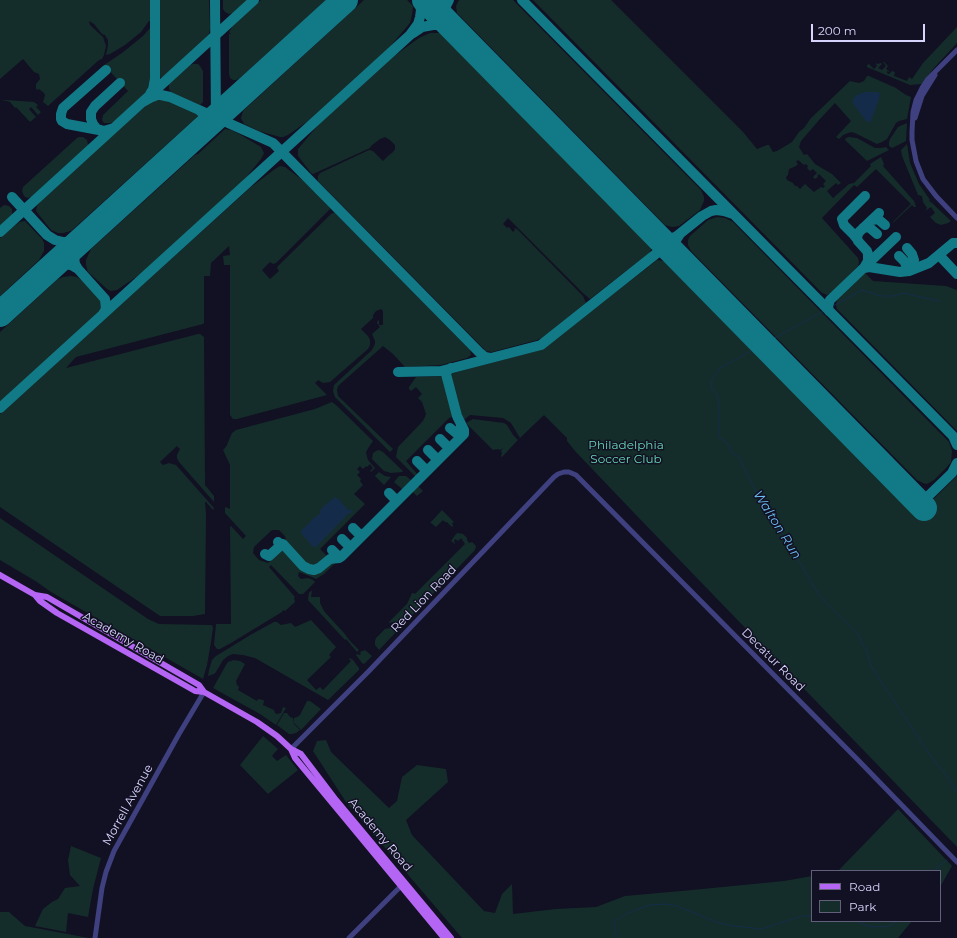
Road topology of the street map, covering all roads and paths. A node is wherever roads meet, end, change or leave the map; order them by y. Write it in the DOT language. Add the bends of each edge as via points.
graph roads {
  1 [pos="957,50"];
  2 [pos="943,64"];
  3 [pos="912,132"];
  4 [pos="957,218"];
  5 [pos="574,473"];
  6 [pos="0,575"];
  7 [pos="204,692"];
  8 [pos="291,749"];
  9 [pos="957,862"];
  10 [pos="403,884"];
  11 [pos="95,938"];
  12 [pos="349,938"];
  13 [pos="444,938"];
  14 [pos="451,938"];
  1 -- 2 [label="street"];
  2 -- 3 [label="street" via="919,104"];
  2 -- 3 [label="street" via="919,93 913,112"];
  3 -- 4 [label="street" via="916,161 923,179"];
  5 -- 8 [label="street, Red Lion Road" via="564,472 554,477"];
  5 -- 9 [label="street, Decatur Road"];
  6 -- 7 [label="main road, Academy Road" via="35,595 54,601 199,685"];
  7 -- 8 [label="main road, Academy Road" via="257,722"];
  7 -- 11 [label="street, Morrell Avenue" via="114,851 102,888"];
  8 -- 10 [label="main road, Academy Road" via="301,754"];
  10 -- 12 [label="street"];
  10 -- 13 [label="main road, Academy Road"];
  10 -- 14 [label="main road, Academy Road"];
}
